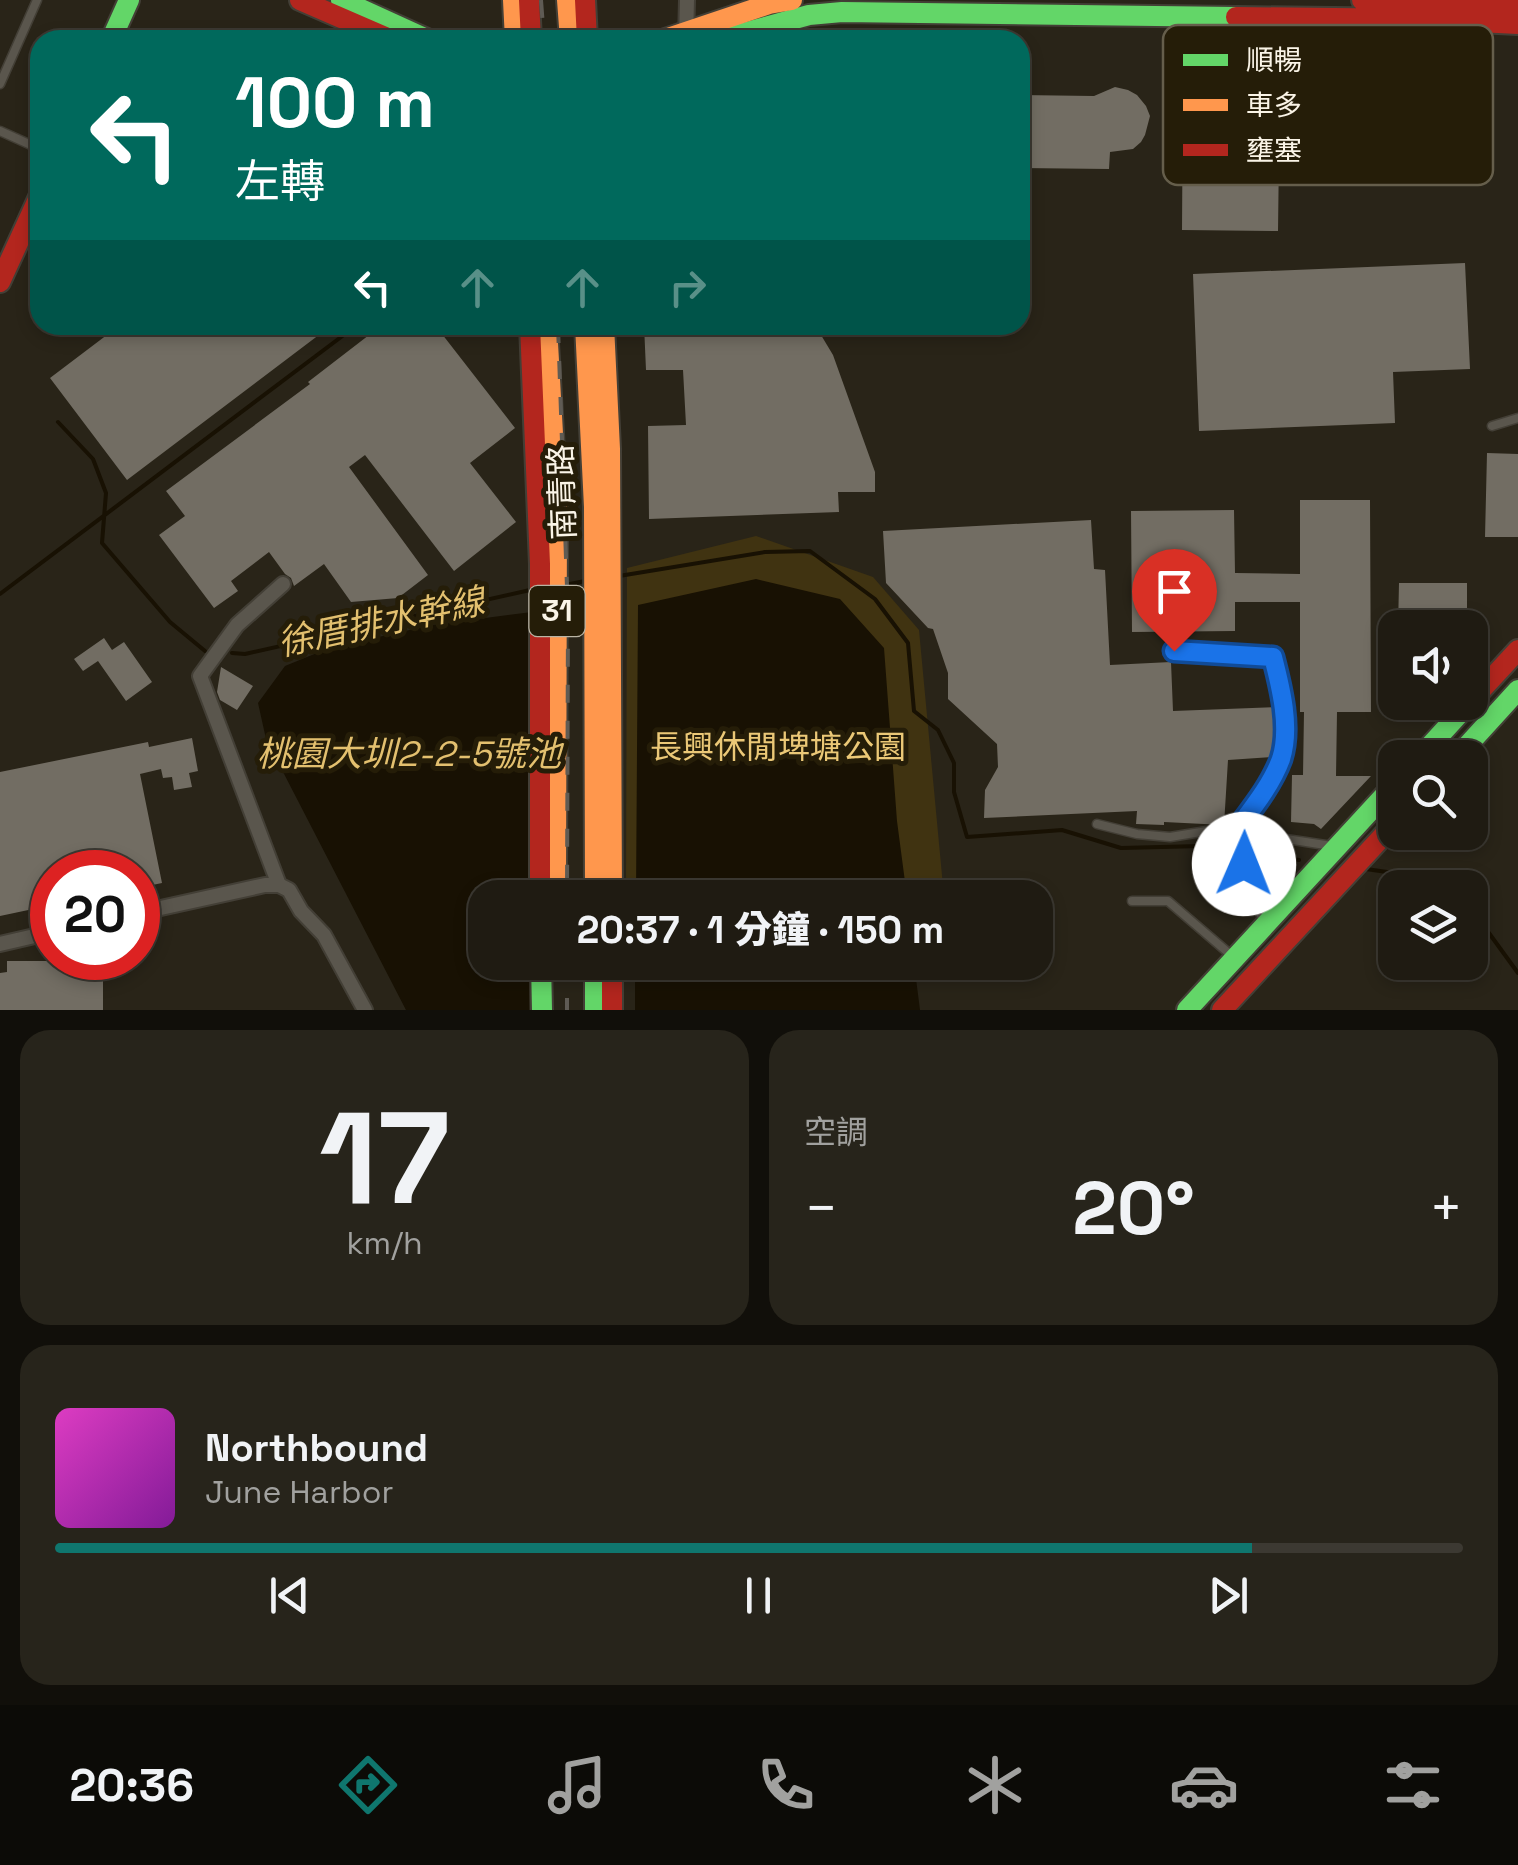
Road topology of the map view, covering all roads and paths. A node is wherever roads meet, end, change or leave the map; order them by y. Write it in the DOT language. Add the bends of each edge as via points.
graph roads {
  1 [pos="37,0"];
  2 [pos="129,0"];
  3 [pos="300,0"];
  4 [pos="341,0"];
  5 [pos="512,0"];
  6 [pos="529,0"];
  7 [pos="568,0"];
  8 [pos="585,0"];
  9 [pos="687,0"];
  10 [pos="792,0"];
  11 [pos="1362,0"];
  12 [pos="1378,0"];
  13 [pos="1518,4"];
  14 [pos="982,8"];
  15 [pos="1303,9"];
  16 [pos="1518,24"];
  17 [pos="116,30"];
  18 [pos="369,30"];
  19 [pos="407,30"];
  20 [pos="514,30"];
  21 [pos="531,30"];
  22 [pos="570,30"];
  23 [pos="586,30"];
  24 [pos="686,30"];
  25 [pos="704,30"];
  26 [pos="754,30"];
  27 [pos="0,84"];
  28 [pos="0,131"];
  29 [pos="30,144"];
  30 [pos="30,217"];
  31 [pos="0,282"];
  32 [pos="530,335"];
  33 [pos="548,335"];
  34 [pos="585,335"];
  35 [pos="604,335"];
  36 [pos="1518,418"];
  37 [pos="1492,426"];
  38 [pos="553,434"];
  39 [pos="538,507"];
  40 [pos="283,584"];
  41 [pos="1518,650"];
  42 [pos="1174,651"];
  43 [pos="1488,682"];
  44 [pos="1518,690"];
  45 [pos="1454,720"];
  46 [pos="1435,740"];
  47 [pos="1472,740"];
  48 [pos="1378,802"];
  49 [pos="1097,824"];
  50 [pos="1234,833"];
  51 [pos="1378,841"];
  52 [pos="1337,847"];
  53 [pos="539,860"];
  54 [pos="540,880"];
  55 [pos="547,880"];
  56 [pos="554,880"];
  57 [pos="595,880"];
  58 [pos="611,880"];
  59 [pos="279,885"];
  60 [pos="1132,901"];
  61 [pos="160,908"];
  62 [pos="1264,925"];
  63 [pos="30,937"];
  64 [pos="1284,943"];
  65 [pos="0,944"];
  66 [pos="1235,958"];
  67 [pos="541,980"];
  68 [pos="556,980"];
  69 [pos="595,980"];
  70 [pos="612,980"];
  71 [pos="365,1010"];
  72 [pos="542,1010"];
  73 [pos="556,1010"];
  74 [pos="595,1010"];
  75 [pos="612,1010"];
  76 [pos="1186,1010"];
  77 [pos="1222,1010"];
  1 -- 27 [label="lane"];
  2 -- 17 [label="main road"];
  3 -- 18 [label="main road"];
  4 -- 19 [label="main road"];
  5 -- 20 [label="main road"];
  6 -- 21 [label="main road"];
  7 -- 22 [label="main road"];
  8 -- 23 [label="main road"];
  9 -- 24 [label="street"];
  10 -- 25 [label="main road"];
  11 -- 12 [label="main road"];
  12 -- 13 [label="main road"];
  14 -- 15 [label="main road"];
  14 -- 26 [label="main road" via="809,15"];
  15 -- 16 [label="main road"];
  28 -- 29 [label="lane"];
  30 -- 31 [label="main road"];
  32 -- 39 [label="main road, 31"];
  33 -- 38 [label="main road, 南青路 / 31"];
  34 -- 57 [label="main road, 南青路 / 31" via="594,507"];
  35 -- 58 [label="main road, 31"];
  36 -- 37 [label="lane"];
  38 -- 39 [label="main road, 南青路"];
  38 -- 56 [label="main road, 南青路 / 31"];
  39 -- 53 [label="main road, 31"];
  40 -- 59 [label="street" via="237,625 200,676"];
  41 -- 43 [label="main road"];
  42 -- 50 [label="lane" via="1273,657 1285,708 1282,755"];
  44 -- 47 [label="main road"];
  45 -- 46 [label="main road"];
  48 -- 52 [label="main road"];
  49 -- 50 [label="lane" via="1170,837"];
  50 -- 52 [label="lane"];
  50 -- 62 [label="lane"];
  51 -- 64 [label="main road"];
  52 -- 62 [label="main road"];
  53 -- 54 [label="main road, 31"];
  53 -- 55 [label="main road, 南青路"];
  59 -- 61 [label="street"];
  59 -- 71 [label="street" via="324,936"];
  60 -- 66 [label="lane" via="1168,900"];
  62 -- 64 [label="lane"];
  62 -- 66 [label="main road"];
  63 -- 65 [label="street"];
  64 -- 77 [label="main road"];
  66 -- 76 [label="main road"];
  67 -- 72 [label="main road"];
  68 -- 73 [label="main road"];
  69 -- 74 [label="main road"];
  70 -- 75 [label="main road"];
}
